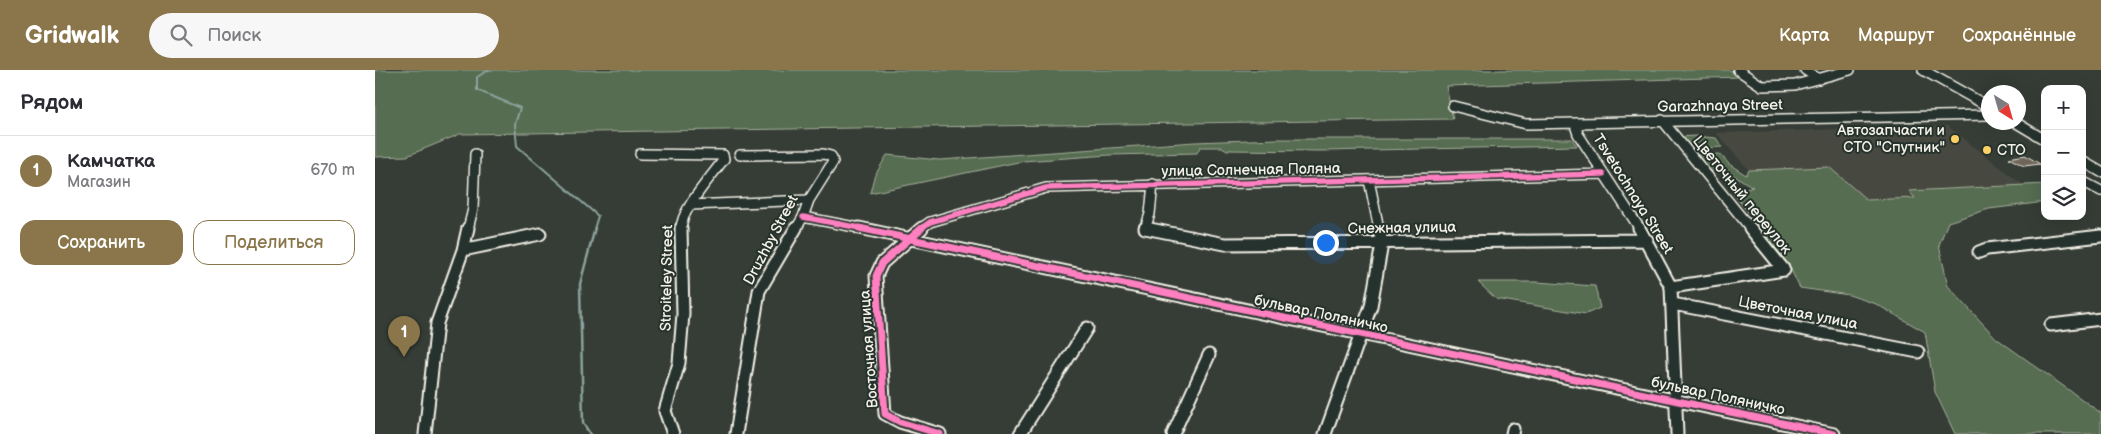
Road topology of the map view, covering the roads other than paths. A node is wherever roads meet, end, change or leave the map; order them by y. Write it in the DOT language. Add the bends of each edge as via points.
graph roads {
  1 [pos="1738,70"];
  2 [pos="1805,70"];
  3 [pos="1850,70"];
  4 [pos="1923,70"];
  5 [pos="1819,79"];
  6 [pos="1981,103"];
  7 [pos="1453,106"];
  8 [pos="1981,115"];
  9 [pos="1662,120"];
  10 [pos="1585,123"];
  11 [pos="2026,129"];
  12 [pos="2041,138"];
  13 [pos="475,154"];
  14 [pos="640,154"];
  15 [pos="740,155"];
  16 [pos="2086,163"];
  17 [pos="2101,172"];
  18 [pos="1603,174"];
  19 [pos="1369,180"];
  20 [pos="2086,183"];
  21 [pos="1153,184"];
  22 [pos="2101,191"];
  23 [pos="809,200"];
  24 [pos="690,205"];
  25 [pos="803,218"];
  26 [pos="540,234"];
  27 [pos="2101,236"];
  28 [pos="909,238"];
  29 [pos="1647,240"];
  30 [pos="1382,244"];
  31 [pos="463,250"];
  32 [pos="1979,252"];
  33 [pos="1671,287"];
  34 [pos="1673,304"];
  35 [pos="2101,319"];
  36 [pos="2051,325"];
  37 [pos="1087,328"];
  38 [pos="1360,335"];
  39 [pos="1919,352"];
  40 [pos="1209,355"];
  41 [pos="1675,400"];
  42 [pos="425,434"];
  43 [pos="673,434"];
  44 [pos="736,434"];
  45 [pos="940,434"];
  46 [pos="1020,434"];
  47 [pos="1173,434"];
  48 [pos="1325,434"];
  49 [pos="1677,434"];
  50 [pos="1834,434"];
  1 -- 5 [label="street" via="1762,86 1795,85"];
  2 -- 5 [label="street"];
  3 -- 5 [label="street"];
  4 -- 6 [label="street"];
  7 -- 10 [label="street, Garazhnaya Street" via="1520,123"];
  8 -- 9 [label="street, Garazhnaya Street"];
  9 -- 10 [label="street, Garazhnaya Street"];
  9 -- 33 [label="street, Цветочный переулок" via="1784,270"];
  10 -- 18 [label="street, Tsvetochnaya Street" via="1576,128"];
  11 -- 12 [label="street"];
  13 -- 31 [label="street" via="473,209"];
  14 -- 24 [label="street, Stroiteley Street" via="723,155 725,159"];
  15 -- 23 [label="street, Druzhby Street" via="831,156 833,162"];
  16 -- 17 [label="street"];
  18 -- 19 [label="street, улица Солнечная Поляна"];
  18 -- 29 [label="street, Tsvetochnaya Street"];
  19 -- 21 [label="street, улица Солнечная Поляна"];
  19 -- 30 [label="street"];
  20 -- 22 [label="street"];
  21 -- 28 [label="street, улица Солнечная Поляна" via="1046,188 930,222"];
  21 -- 30 [label="street, Снежная улица" via="1145,229 1225,244"];
  23 -- 24 [label="street"];
  23 -- 25 [label="street, Druzhby Street"];
  24 -- 43 [label="street, Stroiteley Street" via="681,224 683,314 679,363 665,411"];
  25 -- 28 [label="street, бульвар Поляничко"];
  25 -- 44 [label="street, Druzhby Street" via="759,291"];
  26 -- 31 [label="street"];
  27 -- 32 [label="street"];
  28 -- 38 [label="street, бульвар Поляничко"];
  28 -- 45 [label="street, Восточная улица" via="883,263 876,276 885,414"];
  29 -- 30 [label="street, Снежная улица"];
  29 -- 33 [label="street, Tsvetochnaya Street"];
  30 -- 38 [label="street" via="1371,306"];
  31 -- 42 [label="street" via="437,324"];
  33 -- 34 [label="street, Tsvetochnaya Street"];
  34 -- 39 [label="street, Цветочная улица"];
  34 -- 41 [label="street, Tsvetochnaya Street"];
  35 -- 36 [label="street"];
  37 -- 46 [label="street"];
  38 -- 41 [label="street, бульвар Поляничко"];
  38 -- 48 [label="street"];
  40 -- 47 [label="street"];
  41 -- 49 [label="street, Tsvetochnaya Street"];
  41 -- 50 [label="street, бульвар Поляничко"];
}
